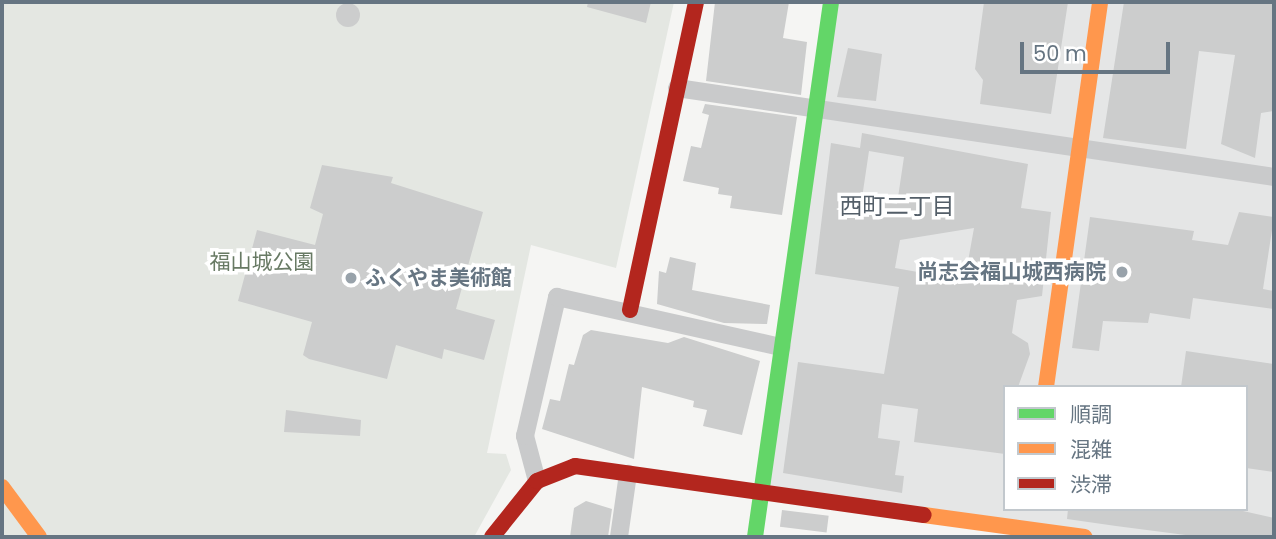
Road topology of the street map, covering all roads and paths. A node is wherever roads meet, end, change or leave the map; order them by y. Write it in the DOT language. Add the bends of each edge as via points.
graph roads {
  1 [pos="696,2"];
  2 [pos="831,2"];
  3 [pos="1100,2"];
  4 [pos="677,88"];
  5 [pos="817,110"];
  6 [pos="1078,146"];
  7 [pos="1274,177"];
  8 [pos="630,310"];
  9 [pos="781,347"];
  10 [pos="1046,385"];
  11 [pos="628,474"];
  12 [pos="537,481"];
  13 [pos="2,487"];
  14 [pos="761,492"];
  15 [pos="1030,511"];
  16 [pos="1026,533"];
  17 [pos="39,537"];
  18 [pos="492,537"];
  19 [pos="619,537"];
  20 [pos="755,537"];
  21 [pos="1085,537"];
  1 -- 4 [label="street"];
  2 -- 5 [label="street"];
  3 -- 6 [label="street"];
  4 -- 5 [label="street"];
  4 -- 8 [label="street"];
  5 -- 6 [label="street"];
  5 -- 9 [label="street"];
  6 -- 7 [label="street"];
  6 -- 10 [label="street"];
  8 -- 9 [label="street"];
  8 -- 12 [label="street" via="557,297 525,436"];
  9 -- 14 [label="street"];
  11 -- 12 [label="street" via="575,466"];
  11 -- 14 [label="street"];
  11 -- 19 [label="street"];
  12 -- 18 [label="street" via="500,520"];
  13 -- 17 [label="street"];
  14 -- 16 [label="street"];
  14 -- 20 [label="street"];
  15 -- 16 [label="street"];
  16 -- 21 [label="street"];
}
